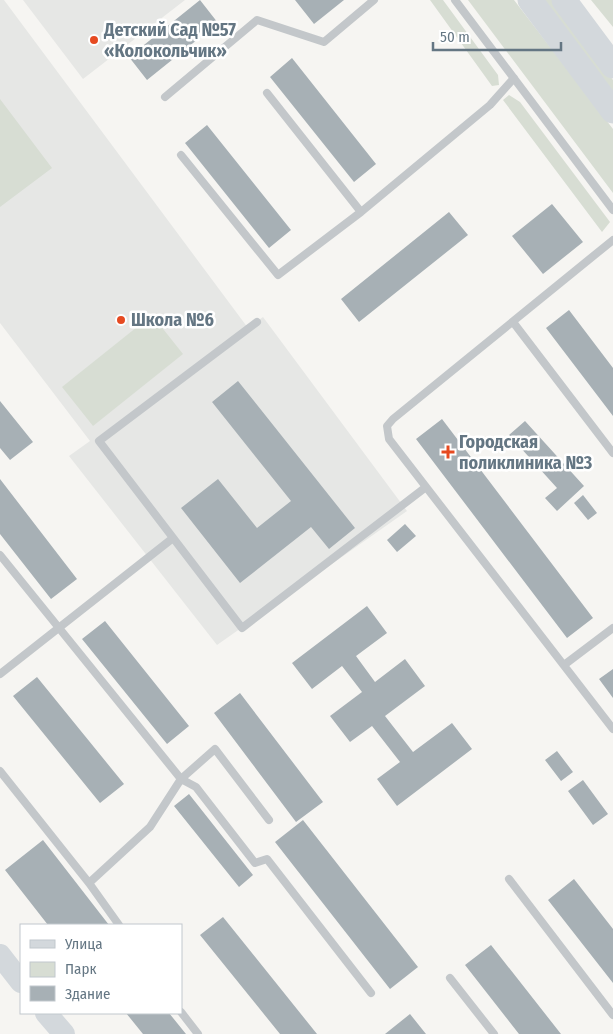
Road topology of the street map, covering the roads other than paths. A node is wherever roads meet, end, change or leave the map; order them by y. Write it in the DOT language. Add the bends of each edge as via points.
graph roads {
  1 [pos="374,0"];
  2 [pos="455,0"];
  3 [pos="530,0"];
  4 [pos="564,0"];
  5 [pos="613,66"];
  6 [pos="514,78"];
  7 [pos="267,93"];
  8 [pos="165,97"];
  9 [pos="613,110"];
  10 [pos="181,155"];
  11 [pos="613,210"];
  12 [pos="361,212"];
  13 [pos="613,240"];
  14 [pos="257,322"];
  15 [pos="513,322"];
  16 [pos="613,453"];
  17 [pos="426,488"];
  18 [pos="173,538"];
  19 [pos="0,555"];
  20 [pos="58,628"];
  21 [pos="613,628"];
  22 [pos="564,666"];
  23 [pos="0,674"];
  24 [pos="613,729"];
  25 [pos="0,771"];
  26 [pos="181,779"];
  27 [pos="268,820"];
  28 [pos="509,879"];
  29 [pos="89,883"];
  30 [pos="118,924"];
  31 [pos="0,955"];
  32 [pos="450,978"];
  33 [pos="20,981"];
  34 [pos="371,993"];
  35 [pos="182,1013"];
  36 [pos="47,1014"];
  37 [pos="613,1015"];
  38 [pos="64,1034"];
  39 [pos="198,1034"];
  40 [pos="494,1034"];
  1 -- 8 [label="lane" via="324,42 257,20"];
  2 -- 6 [label="lane"];
  3 -- 9 [label="main road"];
  4 -- 5 [label="main road"];
  6 -- 11 [label="lane"];
  6 -- 12 [label="lane" via="490,104"];
  7 -- 12 [label="lane"];
  10 -- 12 [label="lane" via="278,275"];
  13 -- 15 [label="lane"];
  14 -- 18 [label="lane" via="99,441"];
  15 -- 16 [label="lane"];
  15 -- 17 [label="lane" via="386,426 389,439"];
  17 -- 18 [label="lane" via="242,628"];
  17 -- 22 [label="lane"];
  18 -- 20 [label="lane"];
  19 -- 20 [label="lane"];
  20 -- 23 [label="lane"];
  20 -- 26 [label="lane"];
  21 -- 22 [label="lane"];
  22 -- 24 [label="lane"];
  25 -- 29 [label="lane"];
  26 -- 27 [label="lane" via="215,749"];
  26 -- 29 [label="lane" via="150,827"];
  26 -- 34 [label="lane" via="196,787 255,863 267,859"];
  28 -- 37 [label="lane"];
  29 -- 30 [label="lane"];
  31 -- 33 [label="main road"];
  32 -- 40 [label="lane"];
  35 -- 39 [label="lane"];
  36 -- 38 [label="main road"];
}
